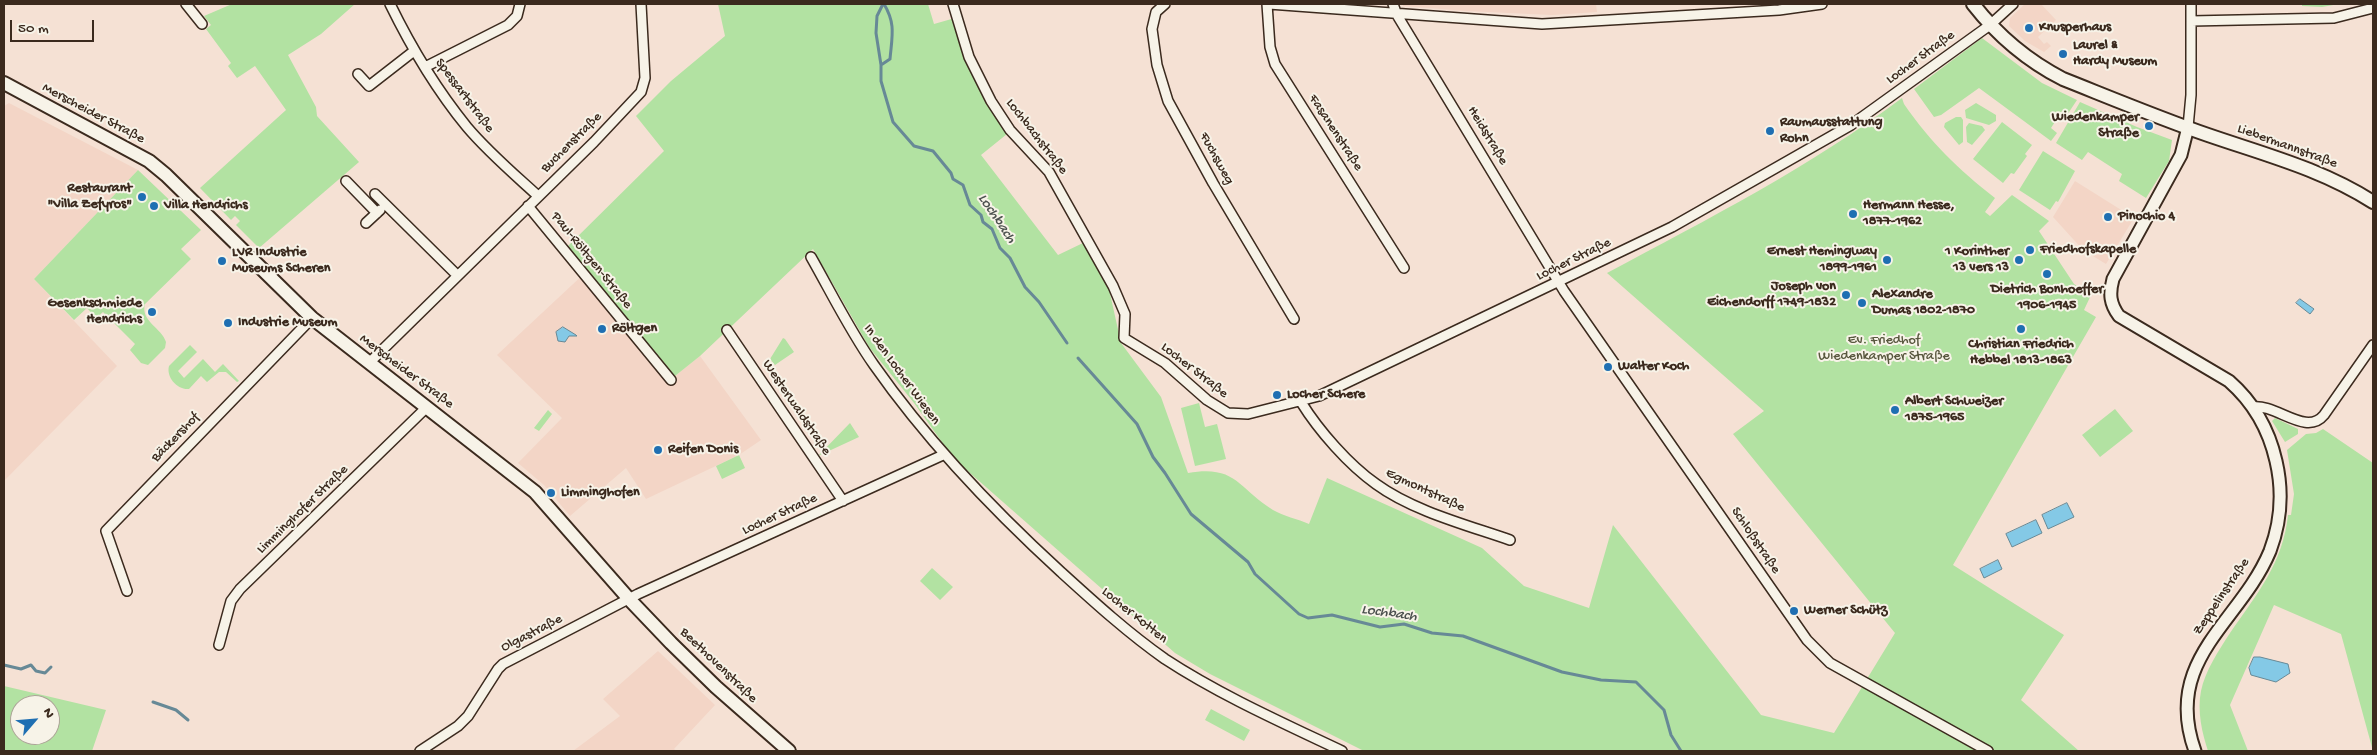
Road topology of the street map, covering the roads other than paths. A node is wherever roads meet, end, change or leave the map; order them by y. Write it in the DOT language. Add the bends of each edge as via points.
graph roads {
  1 [pos="186,4"];
  2 [pos="390,4"];
  3 [pos="520,4"];
  4 [pos="641,4"];
  5 [pos="953,4"];
  6 [pos="1165,4"];
  7 [pos="1268,4"];
  8 [pos="1393,4"];
  9 [pos="1822,4"];
  10 [pos="1973,4"];
  11 [pos="2013,4"];
  12 [pos="2191,4"];
  13 [pos="2373,8"];
  14 [pos="1397,15"];
  15 [pos="2191,22"];
  16 [pos="202,24"];
  17 [pos="1990,25"];
  18 [pos="414,51"];
  19 [pos="425,67"];
  20 [pos="358,74"];
  21 [pos="4,84"];
  22 [pos="2188,127"];
  23 [pos="346,181"];
  24 [pos="375,194"];
  25 [pos="538,196"];
  26 [pos="2373,202"];
  27 [pos="386,204"];
  28 [pos="528,206"];
  29 [pos="377,213"];
  30 [pos="366,224"];
  31 [pos="811,257"];
  32 [pos="1404,268"];
  33 [pos="457,276"];
  34 [pos="1560,282"];
  35 [pos="312,318"];
  36 [pos="1294,319"];
  37 [pos="727,330"];
  38 [pos="1124,338"];
  39 [pos="2373,345"];
  40 [pos="369,363"];
  41 [pos="671,380"];
  42 [pos="1302,402"];
  43 [pos="427,407"];
  44 [pos="2252,407"];
  45 [pos="943,455"];
  46 [pos="843,501"];
  47 [pos="1510,540"];
  48 [pos="127,591"];
  49 [pos="629,599"];
  50 [pos="219,645"];
  51 [pos="420,751"];
  52 [pos="789,751"];
  53 [pos="1342,751"];
  54 [pos="1988,751"];
  55 [pos="2195,751"];
  1 -- 16 [label="street"];
  2 -- 18 [label="street, Spessartstraße"];
  3 -- 19 [label="street" via="517,16 508,26"];
  4 -- 25 [label="street, Buchenstraße" via="646,78 641,92"];
  5 -- 38 [label="street, Lochbachstraße" via="969,57 991,101 1010,130 1049,172 1113,286 1125,314"];
  6 -- 36 [label="street, Fuchsweg" via="1156,12 1152,29 1157,65 1168,101"];
  7 -- 14 [label="street"];
  7 -- 32 [label="street, Fasanenstraße" via="1270,47 1276,64"];
  8 -- 14 [label="street, Heidstraße"];
  9 -- 14 [label="street" via="1779,10 1555,24"];
  10 -- 17 [label="main road, Liebermannstraße"];
  11 -- 17 [label="street, Locher Straße"];
  12 -- 15 [label="street"];
  13 -- 15 [label="street" via="2334,18"];
  14 -- 34 [label="street, Heidstraße"];
  15 -- 22 [label="street"];
  17 -- 22 [label="main road, Liebermannstraße" via="2017,50 2046,70"];
  17 -- 34 [label="street, Locher Straße" via="1851,125 1672,227"];
  18 -- 19 [label="street, Spessartstraße"];
  18 -- 20 [label="street" via="369,86"];
  19 -- 25 [label="street, Spessartstraße" via="467,127"];
  21 -- 35 [label="main road, Merscheider Straße" via="149,161"];
  22 -- 26 [label="main road, Liebermannstraße" via="2315,171"];
  22 -- 44 [label="street, Zeppelinstraße" via="2181,155 2113,279 2110,297 2119,316 2229,381 2243,393"];
  23 -- 29 [label="street"];
  24 -- 27 [label="street"];
  25 -- 28 [label="street, Buchenstraße"];
  27 -- 29 [label="street"];
  27 -- 33 [label="street"];
  28 -- 33 [label="street, Buchenstraße"];
  28 -- 41 [label="street, Paul-Röltgen-Straße"];
  29 -- 30 [label="street"];
  31 -- 45 [label="street, In den Locher Wiesen" via="874,366"];
  33 -- 40 [label="street, Buchenstraße"];
  34 -- 42 [label="street, Locher Straße"];
  34 -- 54 [label="street, Schloßstraße" via="1807,640 1830,662"];
  35 -- 40 [label="main road, Merscheider Straße"];
  35 -- 48 [label="street, Bäckershof" via="106,531"];
  37 -- 46 [label="street, Westerwaldstraße"];
  38 -- 42 [label="street, Locher Straße" via="1165,363 1207,400 1228,413 1248,414"];
  39 -- 44 [label="street" via="2317,422 2308,424 2270,408"];
  40 -- 43 [label="main road, Merscheider Straße"];
  42 -- 47 [label="street, Egmontstraße" via="1312,420 1376,485 1432,513"];
  43 -- 49 [label="main road, Merscheider Straße" via="535,492"];
  43 -- 50 [label="street, Limminghofer Straße" via="240,589 231,601"];
  44 -- 55 [label="street, Zeppelinstraße" via="2274,451 2280,476 2281,503 2275,534 2266,557 2195,666 2188,706"];
  45 -- 46 [label="street, Locher Straße"];
  45 -- 53 [label="street, Locher Kotten" via="988,503 1100,608 1164,658"];
  46 -- 49 [label="street, Locher Straße"];
  49 -- 51 [label="street, Olgastraße" via="504,664 468,716"];
  49 -- 52 [label="main road, Beethovenstraße" via="704,676"];
}
